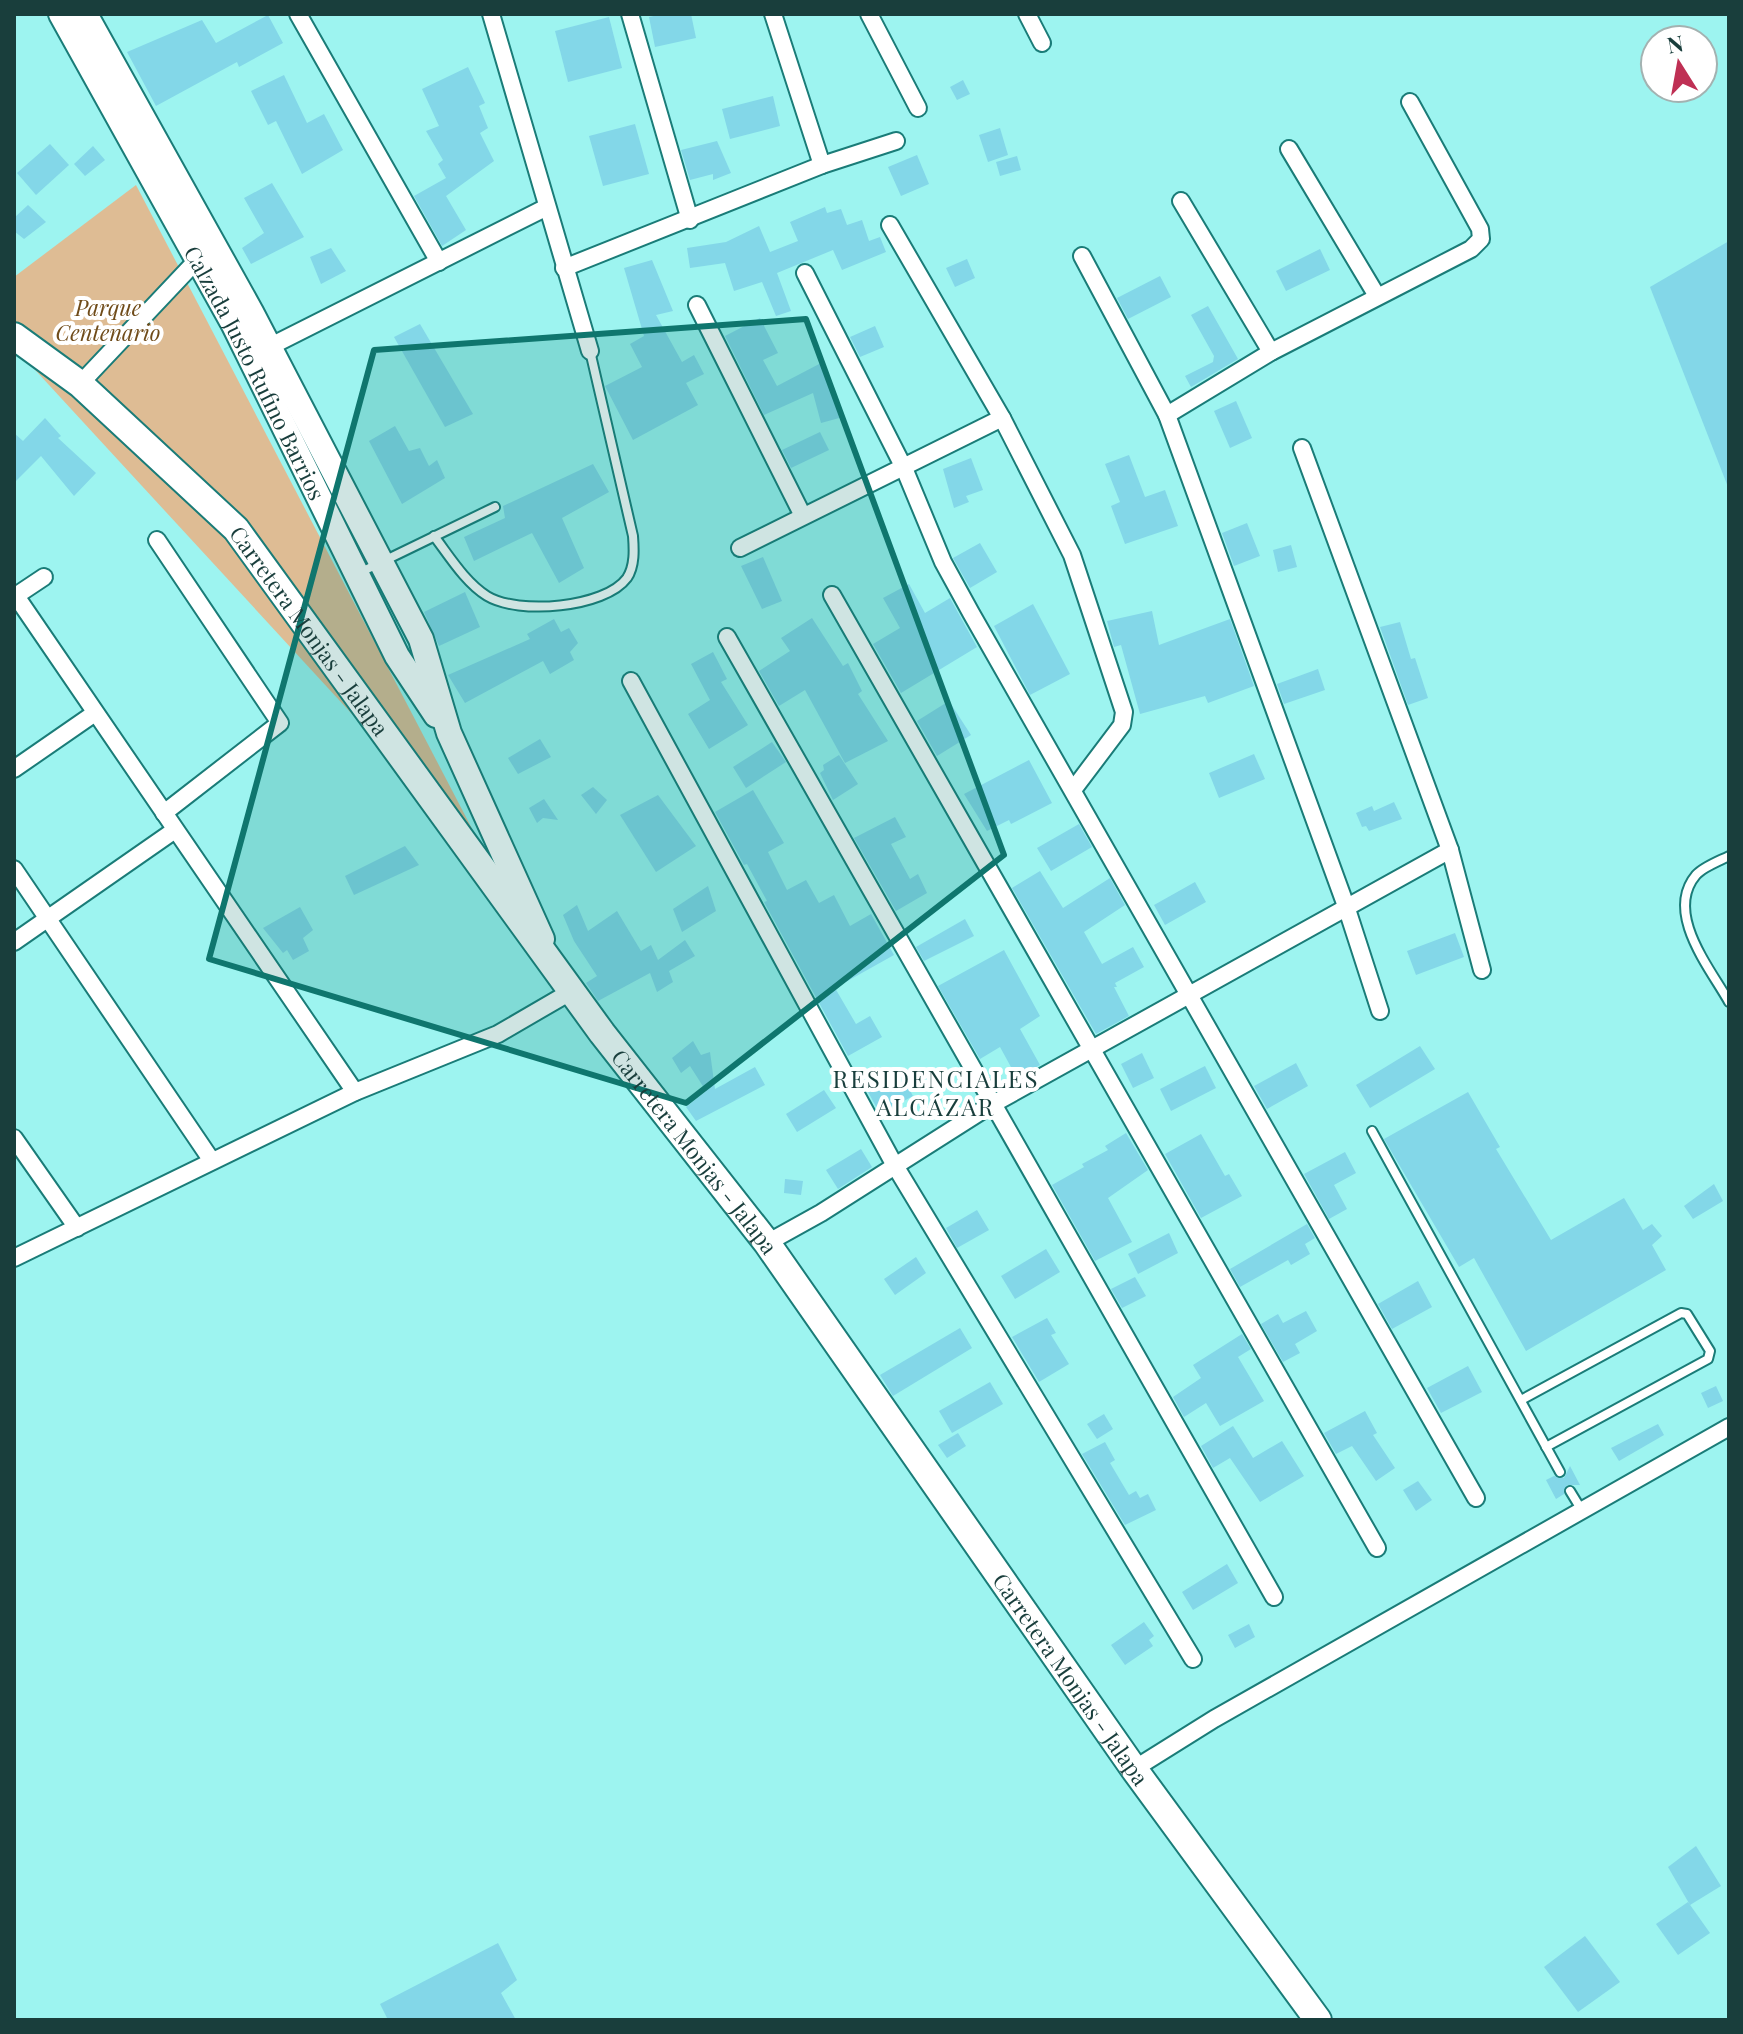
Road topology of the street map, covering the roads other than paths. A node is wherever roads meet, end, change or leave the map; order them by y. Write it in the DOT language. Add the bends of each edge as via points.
graph roads {
  1 [pos="61,14"];
  2 [pos="85,14"];
  3 [pos="298,14"];
  4 [pos="491,14"];
  5 [pos="630,14"];
  6 [pos="773,14"];
  7 [pos="869,14"];
  8 [pos="1027,14"];
  9 [pos="1042,43"];
  10 [pos="1410,102"];
  11 [pos="918,108"];
  12 [pos="896,141"];
  13 [pos="1289,149"];
  14 [pos="822,165"];
  15 [pos="1181,201"];
  16 [pos="547,207"];
  17 [pos="690,220"];
  18 [pos="890,225"];
  19 [pos="1082,256"];
  20 [pos="197,260"];
  21 [pos="439,262"];
  22 [pos="564,268"];
  23 [pos="805,273"];
  24 [pos="1377,296"];
  25 [pos="697,305"];
  26 [pos="14,336"];
  27 [pos="590,351"];
  28 [pos="260,352"];
  29 [pos="1271,352"];
  30 [pos="80,384"];
  31 [pos="1167,415"];
  32 [pos="1002,418"];
  33 [pos="1302,448"];
  34 [pos="904,468"];
  35 [pos="495,507"];
  36 [pos="802,514"];
  37 [pos="434,536"];
  38 [pos="157,540"];
  39 [pos="740,548"];
  40 [pos="383,561"];
  41 [pos="356,574"];
  42 [pos="44,577"];
  43 [pos="832,595"];
  44 [pos="15,597"];
  45 [pos="727,637"];
  46 [pos="631,681"];
  47 [pos="95,713"];
  48 [pos="449,733"];
  49 [pos="14,769"];
  50 [pos="1073,790"];
  51 [pos="164,813"];
  52 [pos="175,830"];
  53 [pos="1450,850"];
  54 [pos="1729,856"];
  55 [pos="14,869"];
  56 [pos="1346,906"];
  57 [pos="48,919"];
  58 [pos="14,942"];
  59 [pos="552,962"];
  60 [pos="1482,970"];
  61 [pos="572,991"];
  62 [pos="1189,995"];
  63 [pos="1729,1002"];
  64 [pos="1380,1011"];
  65 [pos="1093,1050"];
  66 [pos="355,1092"];
  67 [pos="991,1105"];
  68 [pos="1372,1131"];
  69 [pos="14,1138"];
  70 [pos="212,1161"];
  71 [pos="894,1164"];
  72 [pos="77,1228"];
  73 [pos="767,1243"];
  74 [pos="14,1258"];
  75 [pos="1521,1400"];
  76 [pos="1729,1427"];
  77 [pos="1546,1447"];
  78 [pos="1560,1472"];
  79 [pos="1570,1491"];
  80 [pos="1476,1498"];
  81 [pos="1581,1509"];
  82 [pos="1377,1548"];
  83 [pos="1274,1597"];
  84 [pos="1193,1659"];
  85 [pos="1134,1769"];
  86 [pos="1318,2020"];
  1 -- 20 [label="street, Calzada Justo Rufino Barrios"];
  2 -- 28 [label="street, Calzada Justo Rufino Barrios"];
  3 -- 21 [label="street"];
  4 -- 16 [label="street"];
  5 -- 17 [label="street"];
  6 -- 14 [label="street"];
  7 -- 11 [label="street"];
  8 -- 9 [label="street"];
  10 -- 24 [label="street" via="1481,239"];
  12 -- 14 [label="street"];
  13 -- 24 [label="street"];
  14 -- 17 [label="street"];
  15 -- 29 [label="street"];
  16 -- 21 [label="street"];
  16 -- 22 [label="street"];
  17 -- 22 [label="street"];
  18 -- 32 [label="street"];
  19 -- 31 [label="street"];
  20 -- 28 [label="street, Calzada Justo Rufino Barrios"];
  20 -- 30 [label="street"];
  21 -- 28 [label="street"];
  22 -- 27 [label="street"];
  23 -- 34 [label="street"];
  24 -- 29 [label="street"];
  25 -- 36 [label="street"];
  26 -- 30 [label="main road, Carretera Monjas - Jalapa"];
  27 -- 37 [label="lane" via="633,536 628,577 611,591 566,605 521,606 488,597"];
  28 -- 40 [label="street, Calzada Justo Rufino Barrios"];
  28 -- 41 [label="street, Calzada Justo Rufino Barrios"];
  29 -- 31 [label="street"];
  30 -- 59 [label="main road, Carretera Monjas - Jalapa" via="236,529"];
  31 -- 56 [label="street"];
  32 -- 34 [label="street"];
  32 -- 50 [label="street" via="1072,555 1124,712 1122,725"];
  33 -- 53 [label="street"];
  34 -- 36 [label="street"];
  34 -- 50 [label="street" via="950,575"];
  35 -- 37 [label="lane"];
  36 -- 39 [label="street"];
  37 -- 40 [label="lane"];
  38 -- 51 [label="street" via="280,723"];
  40 -- 41 [label="lane"];
  40 -- 48 [label="street, Calzada Justo Rufino Barrios" via="421,639"];
  41 -- 48 [label="street, Calzada Justo Rufino Barrios" via="397,656"];
  42 -- 44 [label="street"];
  43 -- 65 [label="street"];
  44 -- 47 [label="street"];
  45 -- 67 [label="street"];
  46 -- 71 [label="street"];
  47 -- 49 [label="street"];
  47 -- 51 [label="street"];
  48 -- 59 [label="street, Calzada Justo Rufino Barrios"];
  50 -- 62 [label="street"];
  51 -- 52 [label="street"];
  52 -- 57 [label="street"];
  52 -- 66 [label="street"];
  53 -- 56 [label="street"];
  53 -- 60 [label="street"];
  54 -- 63 [label="lane" via="1697,873 1684,912"];
  55 -- 57 [label="street"];
  56 -- 62 [label="street"];
  56 -- 64 [label="street"];
  57 -- 58 [label="street"];
  57 -- 70 [label="street"];
  59 -- 61 [label="main road, Carretera Monjas - Jalapa"];
  61 -- 66 [label="street" via="498,1034"];
  61 -- 73 [label="main road, Carretera Monjas - Jalapa"];
  62 -- 65 [label="street"];
  62 -- 80 [label="street"];
  65 -- 67 [label="street"];
  65 -- 82 [label="street"];
  66 -- 70 [label="street"];
  67 -- 71 [label="street"];
  67 -- 83 [label="street"];
  68 -- 75 [label="lane"];
  69 -- 72 [label="street"];
  70 -- 72 [label="street"];
  71 -- 73 [label="street"];
  71 -- 84 [label="street"];
  72 -- 74 [label="street"];
  73 -- 85 [label="main road, Carretera Monjas - Jalapa"];
  75 -- 77 [label="lane"];
  75 -- 77 [label="lane" via="1681,1313 1687,1314 1710,1351 1708,1359"];
  76 -- 81 [label="street"];
  77 -- 78 [label="lane"];
  79 -- 81 [label="lane"];
  81 -- 85 [label="street"];
  85 -- 86 [label="main road, Carretera Monjas - Jalapa"];
}
